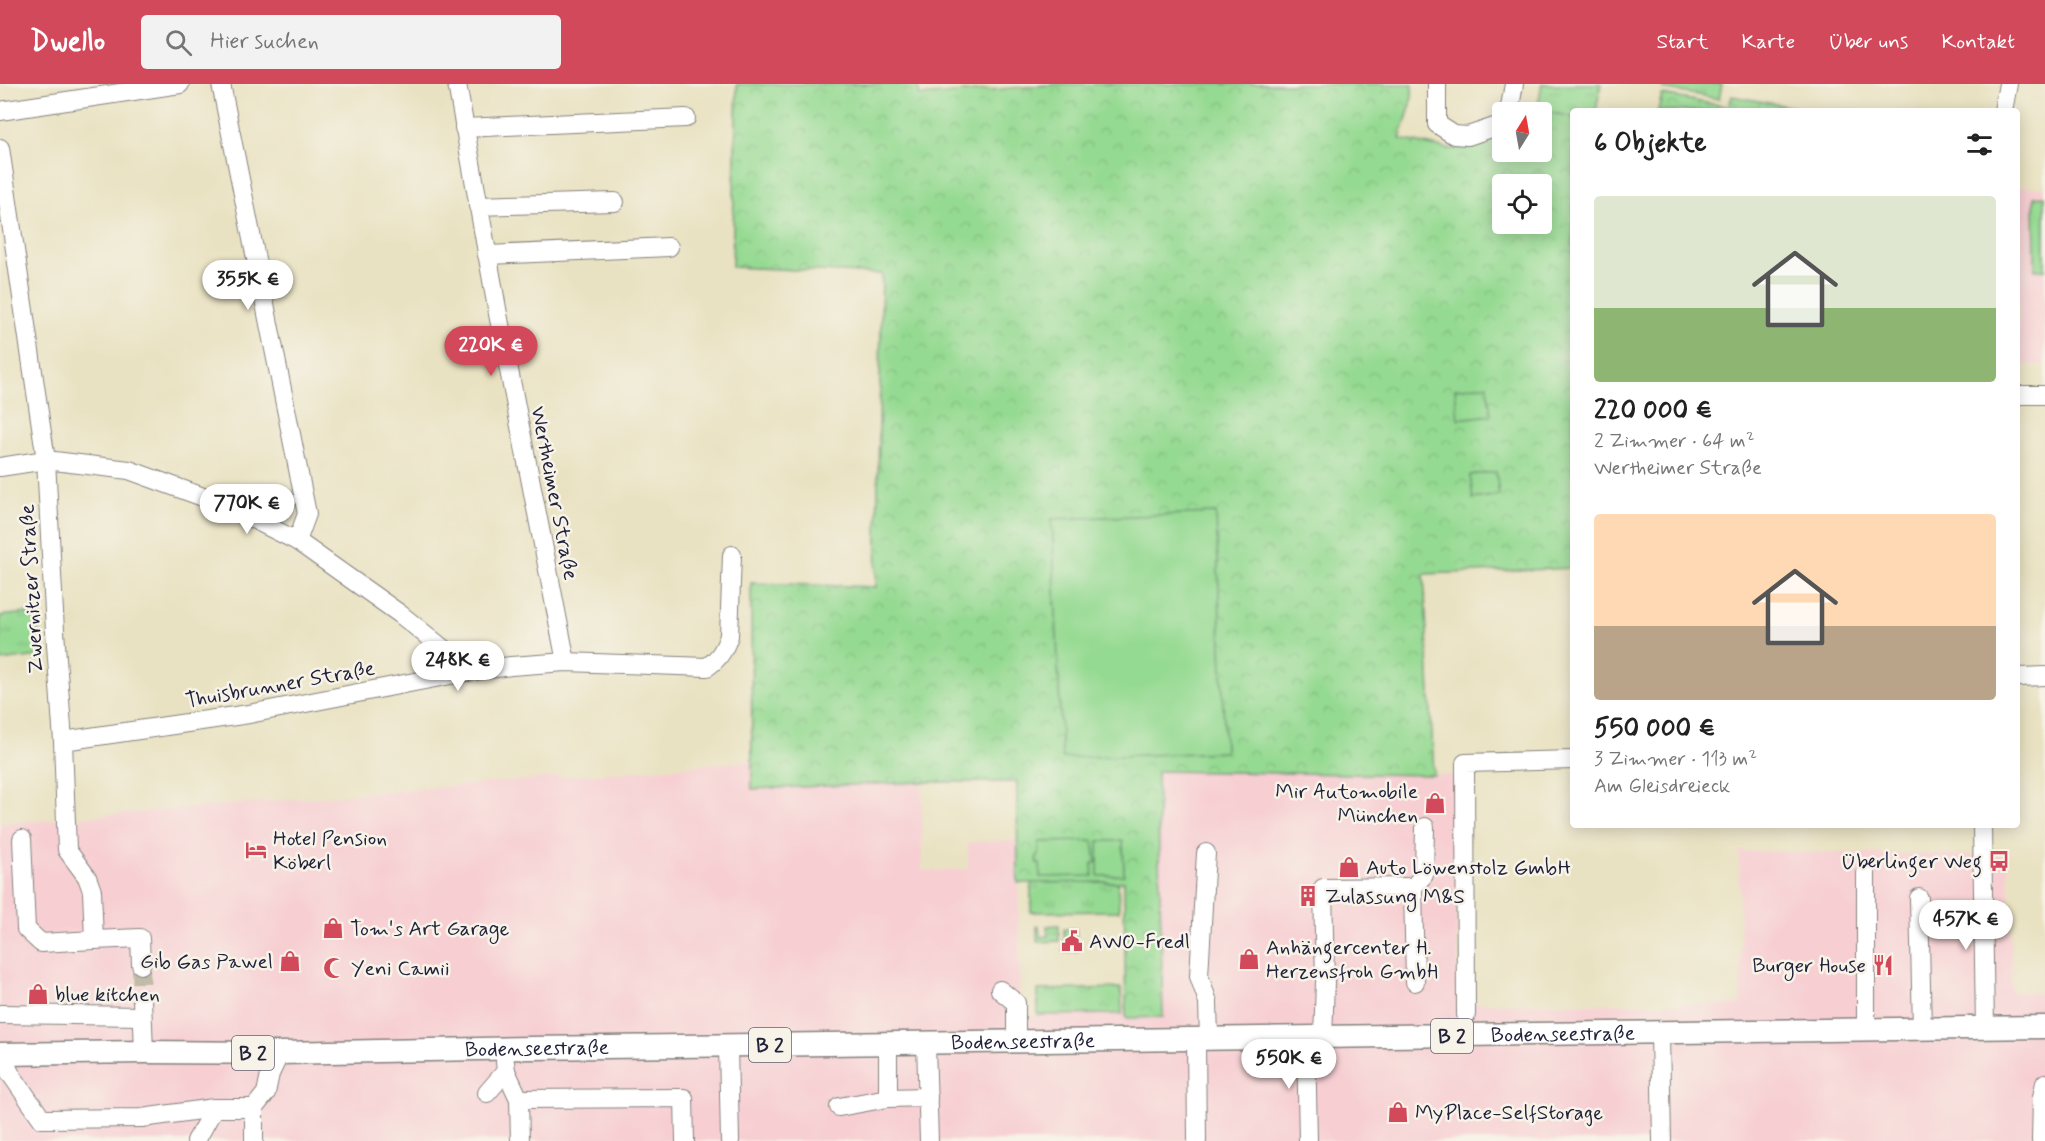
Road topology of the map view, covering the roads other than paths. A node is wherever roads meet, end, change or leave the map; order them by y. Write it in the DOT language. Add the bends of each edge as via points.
graph roads {
  1 [pos="180,84"];
  2 [pos="221,84"];
  3 [pos="457,84"];
  4 [pos="1437,84"];
  5 [pos="1514,84"];
  6 [pos="2008,84"];
  7 [pos="1511,102"];
  8 [pos="2004,108"];
  9 [pos="0,111"];
  10 [pos="686,118"];
  11 [pos="464,128"];
  12 [pos="1492,128"];
  13 [pos="0,148"];
  14 [pos="615,202"];
  15 [pos="478,206"];
  16 [pos="669,247"];
  17 [pos="487,255"];
  18 [pos="2045,394"];
  19 [pos="2020,395"];
  20 [pos="46,460"];
  21 [pos="0,467"];
  22 [pos="297,541"];
  23 [pos="732,555"];
  24 [pos="566,662"];
  25 [pos="466,672"];
  26 [pos="2045,676"];
  27 [pos="2020,677"];
  28 [pos="63,741"];
  29 [pos="1570,759"];
  30 [pos="1425,826"];
  31 [pos="1982,828"];
  32 [pos="22,839"];
  33 [pos="1206,854"];
  34 [pos="1866,873"];
  35 [pos="1413,887"];
  36 [pos="1919,898"];
  37 [pos="94,940"];
  38 [pos="141,965"];
  39 [pos="1415,982"];
  40 [pos="1000,990"];
  41 [pos="0,1014"];
  42 [pos="1466,1015"];
  43 [pos="2045,1027"];
  44 [pos="1985,1029"];
  45 [pos="1922,1030"];
  46 [pos="1866,1031"];
  47 [pos="1660,1033"];
  48 [pos="1315,1038"];
  49 [pos="1202,1040"];
  50 [pos="1016,1042"];
  51 [pos="888,1044"];
  52 [pos="926,1044"];
  53 [pos="728,1046"];
  54 [pos="503,1048"];
  55 [pos="144,1052"];
  56 [pos="280,1053"];
  57 [pos="1,1055"];
  58 [pos="506,1071"];
  59 [pos="2045,1083"];
  60 [pos="266,1093"];
  61 [pos="487,1094"];
  62 [pos="928,1097"];
  63 [pos="888,1098"];
  64 [pos="519,1099"];
  65 [pos="839,1107"];
  66 [pos="214,1108"];
  67 [pos="255,1108"];
  68 [pos="196,1141"];
  69 [pos="255,1141"];
  70 [pos="267,1141"];
  71 [pos="519,1141"];
  72 [pos="685,1141"];
  73 [pos="730,1141"];
  74 [pos="929,1141"];
  75 [pos="1197,1141"];
  76 [pos="1308,1141"];
  77 [pos="1662,1141"];
  78 [pos="2041,1141"];
  1 -- 9 [label="street"];
  2 -- 22 [label="street" via="307,514"];
  3 -- 11 [label="street, Wertheimer Straße"];
  4 -- 12 [label="street" via="1437,124 1454,135 1468,136"];
  5 -- 7 [label="street"];
  6 -- 8 [label="street"];
  10 -- 11 [label="street"];
  11 -- 15 [label="street, Wertheimer Straße"];
  13 -- 20 [label="street, Zwernitzer Straße"];
  14 -- 15 [label="street"];
  15 -- 17 [label="street, Wertheimer Straße"];
  16 -- 17 [label="street"];
  17 -- 24 [label="street, Wertheimer Straße"];
  18 -- 19 [label="street"];
  20 -- 21 [label="street"];
  20 -- 22 [label="street" via="129,470 225,505"];
  20 -- 28 [label="street, Zwernitzer Straße"];
  22 -- 25 [label="street" via="400,614 456,659"];
  23 -- 24 [label="street, Thuisbrunner Straße" via="729,636 717,660 707,667"];
  24 -- 25 [label="street, Thuisbrunner Straße"];
  25 -- 28 [label="street, Thuisbrunner Straße" via="249,714"];
  26 -- 27 [label="street"];
  28 -- 37 [label="street, Zwernitzer Straße" via="67,850 93,891"];
  29 -- 42 [label="street" via="1465,763"];
  30 -- 35 [label="street" via="1424,875"];
  31 -- 44 [label="street"];
  32 -- 37 [label="street" via="26,929 40,943"];
  33 -- 49 [label="street" via="1199,976 1208,1002"];
  34 -- 46 [label="street"];
  35 -- 39 [label="street"];
  35 -- 48 [label="street" via="1323,888 1325,982"];
  36 -- 45 [label="street"];
  37 -- 38 [label="street" via="140,938"];
  40 -- 50 [label="street" via="1016,1003"];
  41 -- 55 [label="street" via="142,1007"];
  43 -- 44 [label="main road, Bodenseestraße / B 2"];
  44 -- 45 [label="main road, Bodenseestraße / B 2"];
  45 -- 46 [label="main road, Bodenseestraße / B 2"];
  46 -- 47 [label="main road, Bodenseestraße / B 2"];
  47 -- 48 [label="main road, Bodenseestraße / B 2"];
  47 -- 77 [label="street"];
  48 -- 49 [label="main road, Bodenseestraße / B 2"];
  48 -- 76 [label="street"];
  49 -- 50 [label="main road, Bodenseestraße / B 2"];
  49 -- 75 [label="street"];
  50 -- 52 [label="main road, Bodenseestraße / B 2"];
  51 -- 52 [label="main road, Bodenseestraße / B 2"];
  51 -- 53 [label="main road, Bodenseestraße / B 2"];
  51 -- 63 [label="street"];
  52 -- 62 [label="street"];
  53 -- 54 [label="main road, Bodenseestraße / B 2"];
  53 -- 73 [label="street"];
  54 -- 56 [label="main road, Bodenseestraße / B 2"];
  54 -- 58 [label="street"];
  55 -- 56 [label="main road, Bodenseestraße / B 2"];
  55 -- 57 [label="main road, Bodenseestraße / B 2"];
  56 -- 60 [label="street"];
  57 -- 66 [label="street" via="42,1119 142,1118"];
  58 -- 61 [label="street"];
  58 -- 64 [label="street"];
  59 -- 78 [label="street"];
  60 -- 67 [label="street"];
  60 -- 70 [label="street"];
  62 -- 63 [label="street"];
  62 -- 74 [label="street"];
  63 -- 65 [label="street"];
  64 -- 71 [label="street"];
  64 -- 72 [label="street" via="684,1098"];
  66 -- 67 [label="street"];
  66 -- 68 [label="street"];
  67 -- 69 [label="street"];
}
